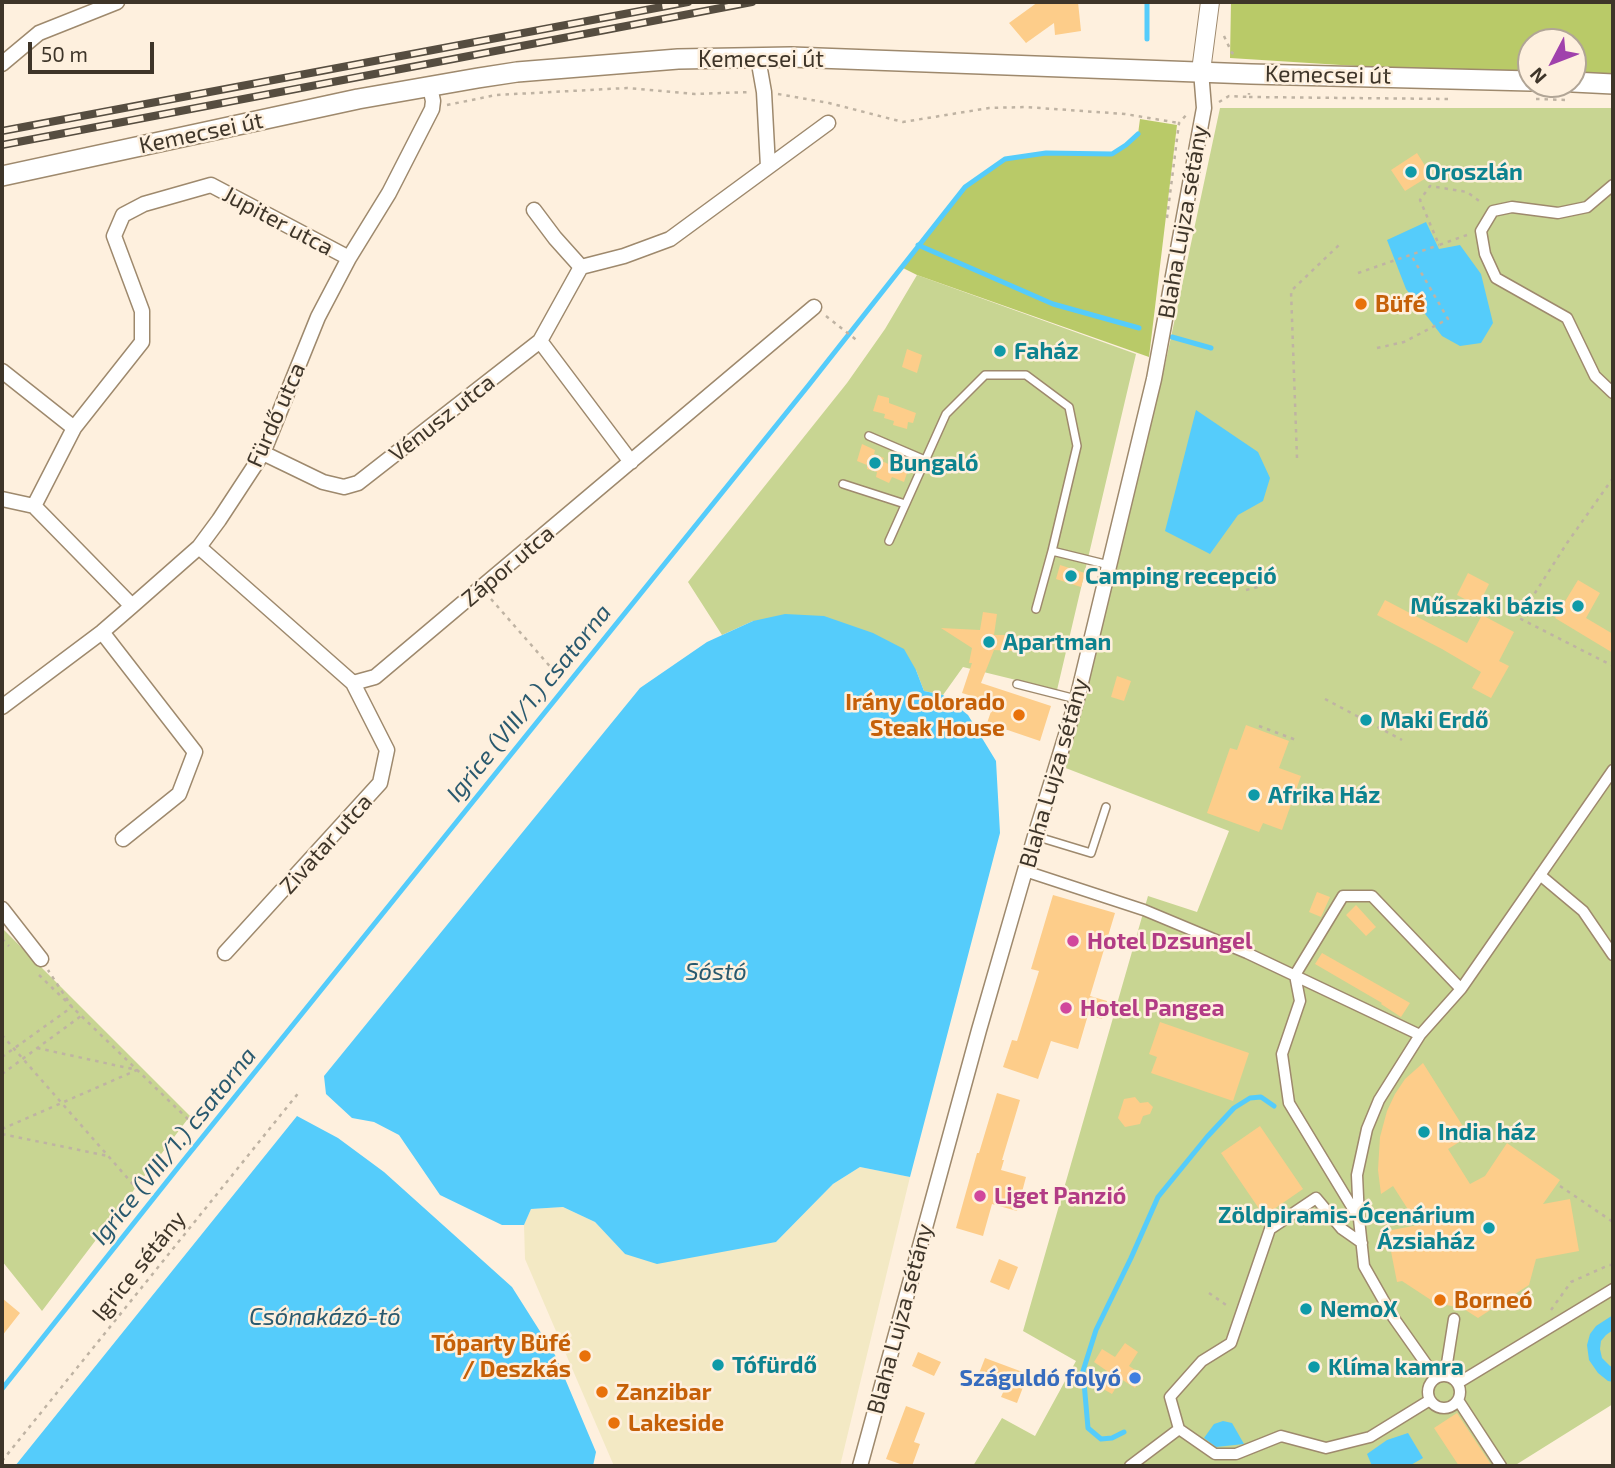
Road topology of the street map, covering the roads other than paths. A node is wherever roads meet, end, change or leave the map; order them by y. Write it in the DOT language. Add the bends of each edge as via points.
graph roads {
  1 [pos="117,2"];
  2 [pos="1210,2"];
  3 [pos="758,58"];
  4 [pos="2,64"];
  5 [pos="1201,71"];
  6 [pos="1613,84"];
  7 [pos="430,87"];
  8 [pos="1517,89"];
  9 [pos="1587,89"];
  10 [pos="828,123"];
  11 [pos="768,167"];
  12 [pos="2,176"];
  13 [pos="1613,185"];
  14 [pos="534,210"];
  15 [pos="349,258"];
  16 [pos="581,267"];
  17 [pos="814,307"];
  18 [pos="540,341"];
  19 [pos="2,371"];
  20 [pos="1613,393"];
  21 [pos="74,428"];
  22 [pos="869,436"];
  23 [pos="263,453"];
  24 [pos="925,460"];
  25 [pos="631,462"];
  26 [pos="844,484"];
  27 [pos="2,499"];
  28 [pos="905,504"];
  29 [pos="34,506"];
  30 [pos="889,541"];
  31 [pos="199,547"];
  32 [pos="1052,551"];
  33 [pos="1109,565"];
  34 [pos="132,606"];
  35 [pos="1036,609"];
  36 [pos="102,632"];
  37 [pos="353,683"];
  38 [pos="1017,684"];
  39 [pos="1077,699"];
  40 [pos="2,707"];
  41 [pos="1613,770"];
  42 [pos="1106,807"];
  43 [pos="1035,836"];
  44 [pos="123,839"];
  45 [pos="1025,871"];
  46 [pos="1540,875"];
  47 [pos="2,909"];
  48 [pos="225,953"];
  49 [pos="1613,955"];
  50 [pos="36,964"];
  51 [pos="1295,975"];
  52 [pos="1461,989"];
  53 [pos="1420,1035"];
  54 [pos="1359,1219"];
  55 [pos="1362,1243"];
  56 [pos="1613,1289"];
  57 [pos="1454,1319"];
  58 [pos="1441,1377"];
  59 [pos="1458,1383"];
  60 [pos="1430,1400"];
  61 [pos="1458,1400"];
  62 [pos="1179,1429"];
  63 [pos="860,1466"];
  64 [pos="1130,1466"];
  65 [pos="1501,1466"];
  1 -- 4 [label="street" via="39,33"];
  2 -- 5 [label="street"];
  3 -- 5 [label="main road, Kemecsei út"];
  3 -- 7 [label="main road, Kemecsei út" via="678,59 517,72"];
  3 -- 11 [label="street"];
  5 -- 8 [label="main road, Kemecsei út"];
  5 -- 33 [label="street, Blaha Lujza sétány" via="1204,108 1159,352"];
  6 -- 9 [label="main road"];
  7 -- 12 [label="main road, Kemecsei út"];
  7 -- 15 [label="street, Fürdő utca" via="432,109 390,193"];
  10 -- 11 [label="street"];
  11 -- 16 [label="street" via="670,239"];
  13 -- 20 [label="street" via="1587,207 1558,213 1512,207 1493,211 1480,231 1496,278 1567,318 1595,376"];
  14 -- 16 [label="street"];
  15 -- 21 [label="street, Jupiter utca" via="211,185 144,204 123,215 114,236 142,311 142,342"];
  15 -- 23 [label="street, Fürdő utca" via="318,317"];
  16 -- 18 [label="street, Vénusz utca"];
  17 -- 25 [label="street, Zápor utca"];
  18 -- 23 [label="street, Vénusz utca" via="358,483 344,487 323,482"];
  18 -- 25 [label="street"];
  19 -- 21 [label="street"];
  21 -- 29 [label="street, Jupiter utca"];
  22 -- 24 [label="lane"];
  23 -- 31 [label="street, Fürdő utca"];
  24 -- 28 [label="lane"];
  24 -- 32 [label="lane" via="946,414 985,375 1026,375 1069,407 1077,446"];
  25 -- 37 [label="street, Zápor utca" via="375,677"];
  26 -- 28 [label="lane"];
  27 -- 29 [label="street"];
  28 -- 30 [label="lane"];
  29 -- 34 [label="street"];
  31 -- 34 [label="street, Fürdő utca"];
  31 -- 37 [label="street"];
  32 -- 33 [label="lane"];
  32 -- 35 [label="lane"];
  33 -- 39 [label="street, Blaha Lujza sétány"];
  34 -- 36 [label="street, Fürdő utca"];
  36 -- 40 [label="street, Fürdő utca"];
  36 -- 44 [label="street" via="195,752 179,794"];
  37 -- 48 [label="street, Zivatar utca" via="387,750 380,783"];
  38 -- 39 [label="lane"];
  39 -- 43 [label="street, Blaha Lujza sétány"];
  41 -- 46 [label="street"];
  42 -- 43 [label="lane" via="1091,853"];
  43 -- 45 [label="street, Blaha Lujza sétány"];
  45 -- 51 [label="street" via="1144,910"];
  45 -- 63 [label="street, Blaha Lujza sétány"];
  46 -- 49 [label="street" via="1583,911"];
  46 -- 52 [label="street"];
  47 -- 50 [label="street"];
  51 -- 52 [label="street" via="1343,896 1372,896"];
  51 -- 53 [label="street"];
  51 -- 54 [label="street" via="1300,1001 1282,1054 1289,1103"];
  52 -- 53 [label="street"];
  53 -- 54 [label="street" via="1379,1100 1367,1129 1357,1175"];
  54 -- 55 [label="street"];
  55 -- 58 [label="street" via="1364,1265 1393,1317"];
  55 -- 62 [label="street" via="1342,1229 1316,1198 1270,1229 1231,1343 1202,1361 1170,1397"];
  56 -- 59 [label="street"];
  57 -- 58 [label="street"];
  58 -- 59 [label="street"];
  58 -- 60 [label="street" via="1429,1385"];
  59 -- 61 [label="street"];
  60 -- 61 [label="street" via="1446,1407"];
  60 -- 62 [label="street" via="1370,1437 1326,1448 1281,1436 1236,1454 1215,1454"];
  61 -- 65 [label="street"];
  62 -- 64 [label="street"];
}
